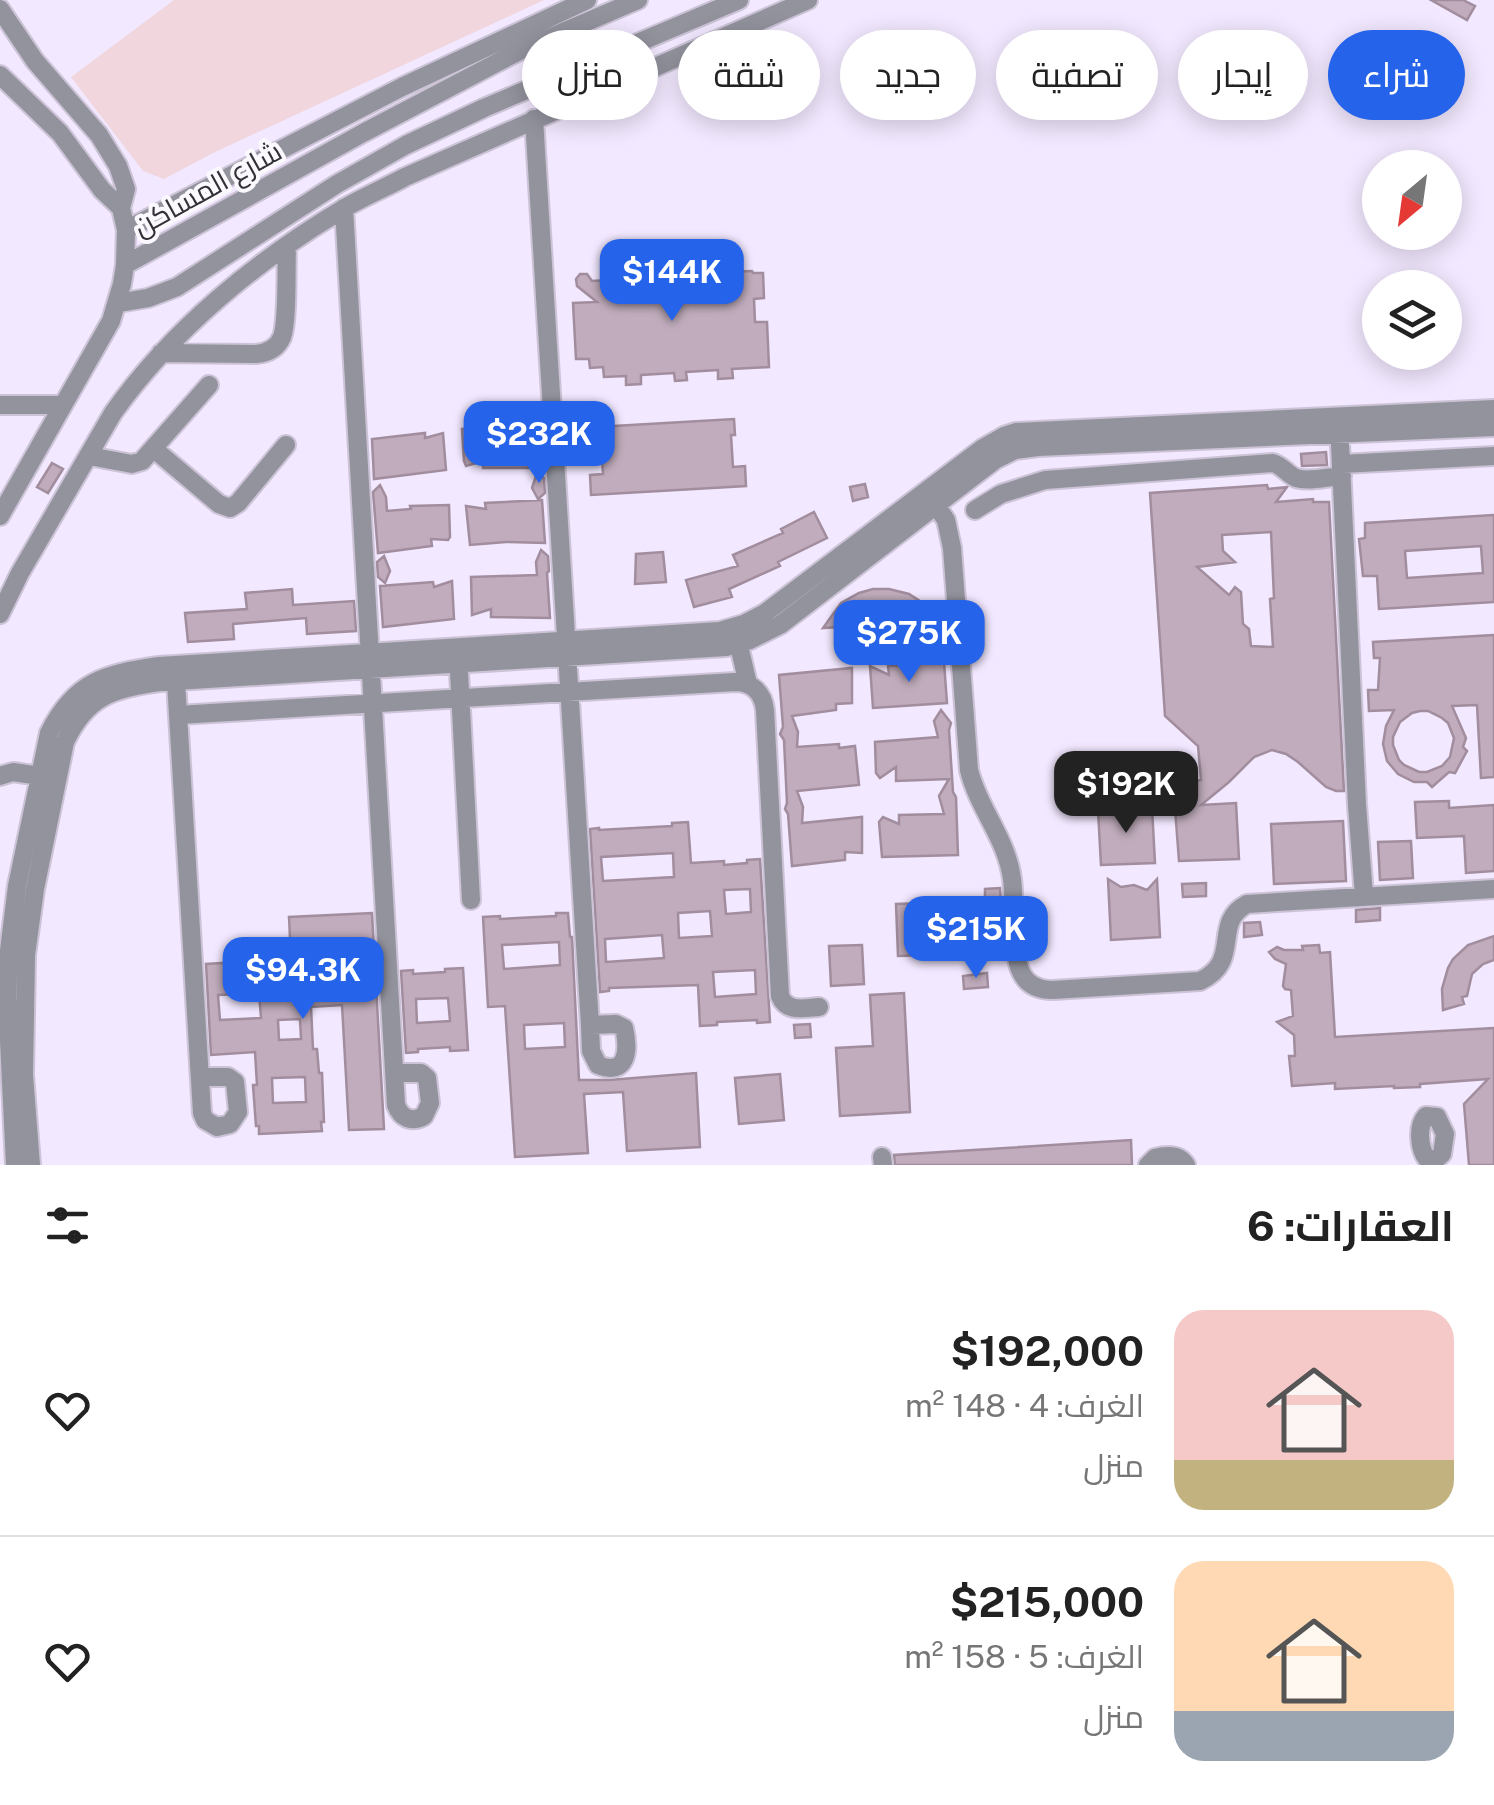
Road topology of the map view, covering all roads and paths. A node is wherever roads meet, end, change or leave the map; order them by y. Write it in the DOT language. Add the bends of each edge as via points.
graph roads {
  1 [pos="587,0"];
  2 [pos="638,0"];
  3 [pos="739,0"];
  4 [pos="808,0"];
  5 [pos="1,14"];
  6 [pos="658,65"];
  7 [pos="0,67"];
  8 [pos="5,80"];
  9 [pos="532,120"];
  10 [pos="534,120"];
  11 [pos="122,208"];
  12 [pos="344,208"];
  13 [pos="126,230"];
  14 [pos="287,246"];
  15 [pos="125,265"];
  16 [pos="118,303"];
  17 [pos="161,354"];
  18 [pos="209,385"];
  19 [pos="0,405"];
  20 [pos="63,406"];
  21 [pos="1494,410"];
  22 [pos="1340,425"];
  23 [pos="1494,426"];
  24 [pos="286,445"];
  25 [pos="154,449"];
  26 [pos="89,456"];
  27 [pos="1494,456"];
  28 [pos="1342,470"];
  29 [pos="931,498"];
  30 [pos="975,510"];
  31 [pos="0,516"];
  32 [pos="0,614"];
  33 [pos="737,636"];
  34 [pos="566,649"];
  35 [pos="458,656"];
  36 [pos="371,662"];
  37 [pos="176,681"];
  38 [pos="748,684"];
  39 [pos="569,691"];
  40 [pos="460,698"];
  41 [pos="374,702"];
  42 [pos="178,714"];
  43 [pos="0,776"];
  44 [pos="40,776"];
  45 [pos="1494,889"];
  46 [pos="1364,896"];
  47 [pos="471,900"];
  48 [pos="819,1007"];
  49 [pos="590,1024"];
  50 [pos="395,1073"];
  51 [pos="11,1076"];
  52 [pos="200,1077"];
  53 [pos="15,1165"];
  54 [pos="31,1165"];
  55 [pos="1148,1165"];
  56 [pos="1186,1165"];
  1 -- 13 [label="street, شارع المساكن" via="402,86"];
  2 -- 15 [label="street, شارع المساكن" via="523,49"];
  3 -- 16 [label="street" via="445,126 337,184 177,287"];
  4 -- 6 [label="street"];
  5 -- 11 [label="street" via="111,153 126,189"];
  7 -- 8 [label="street"];
  8 -- 11 [label="street"];
  9 -- 12 [label="street"];
  10 -- 34 [label="street"];
  11 -- 13 [label="street"];
  12 -- 14 [label="street"];
  12 -- 36 [label="street"];
  13 -- 15 [label="street"];
  14 -- 17 [label="street"];
  14 -- 17 [label="street" via="283,333 276,346 263,354"];
  15 -- 16 [label="street"];
  16 -- 20 [label="street"];
  17 -- 26 [label="street" via="113,413"];
  18 -- 25 [label="street"];
  19 -- 20 [label="street"];
  20 -- 31 [label="street"];
  21 -- 22 [label="street"];
  22 -- 23 [label="street"];
  22 -- 28 [label="street"];
  22 -- 29 [label="street" via="1026,447 950,482"];
  24 -- 25 [label="street" via="230,508"];
  25 -- 26 [label="street" via="132,464"];
  26 -- 32 [label="street"];
  27 -- 28 [label="street"];
  28 -- 30 [label="street" via="1300,479 1273,463 1061,479 1016,488"];
  28 -- 46 [label="street"];
  29 -- 33 [label="street" via="788,618"];
  29 -- 46 [label="street" via="946,520 952,548 969,770 1009,863 1018,966 1028,982 1053,990 1200,980 1224,959 1229,921 1239,908"];
  33 -- 34 [label="street" via="713,650"];
  33 -- 38 [label="street"];
  34 -- 35 [label="street"];
  34 -- 39 [label="street"];
  35 -- 36 [label="street"];
  35 -- 40 [label="street"];
  36 -- 37 [label="street"];
  36 -- 41 [label="street"];
  36 -- 44 [label="street" via="159,666 111,674 72,697 59,714"];
  37 -- 42 [label="street"];
  37 -- 51 [label="street" via="100,697 65,742 28,933"];
  38 -- 39 [label="street"];
  38 -- 48 [label="street" via="765,710 780,996 791,1008"];
  39 -- 40 [label="street"];
  39 -- 49 [label="street"];
  40 -- 41 [label="street"];
  40 -- 47 [label="street"];
  41 -- 42 [label="street"];
  41 -- 50 [label="street"];
  42 -- 52 [label="street"];
  43 -- 44 [label="street"];
  44 -- 51 [label="street" via="10,942"];
  45 -- 46 [label="street"];
  51 -- 53 [label="street"];
  51 -- 54 [label="street"];
  55 -- 56 [label="street" via="1173,1156"];
}
